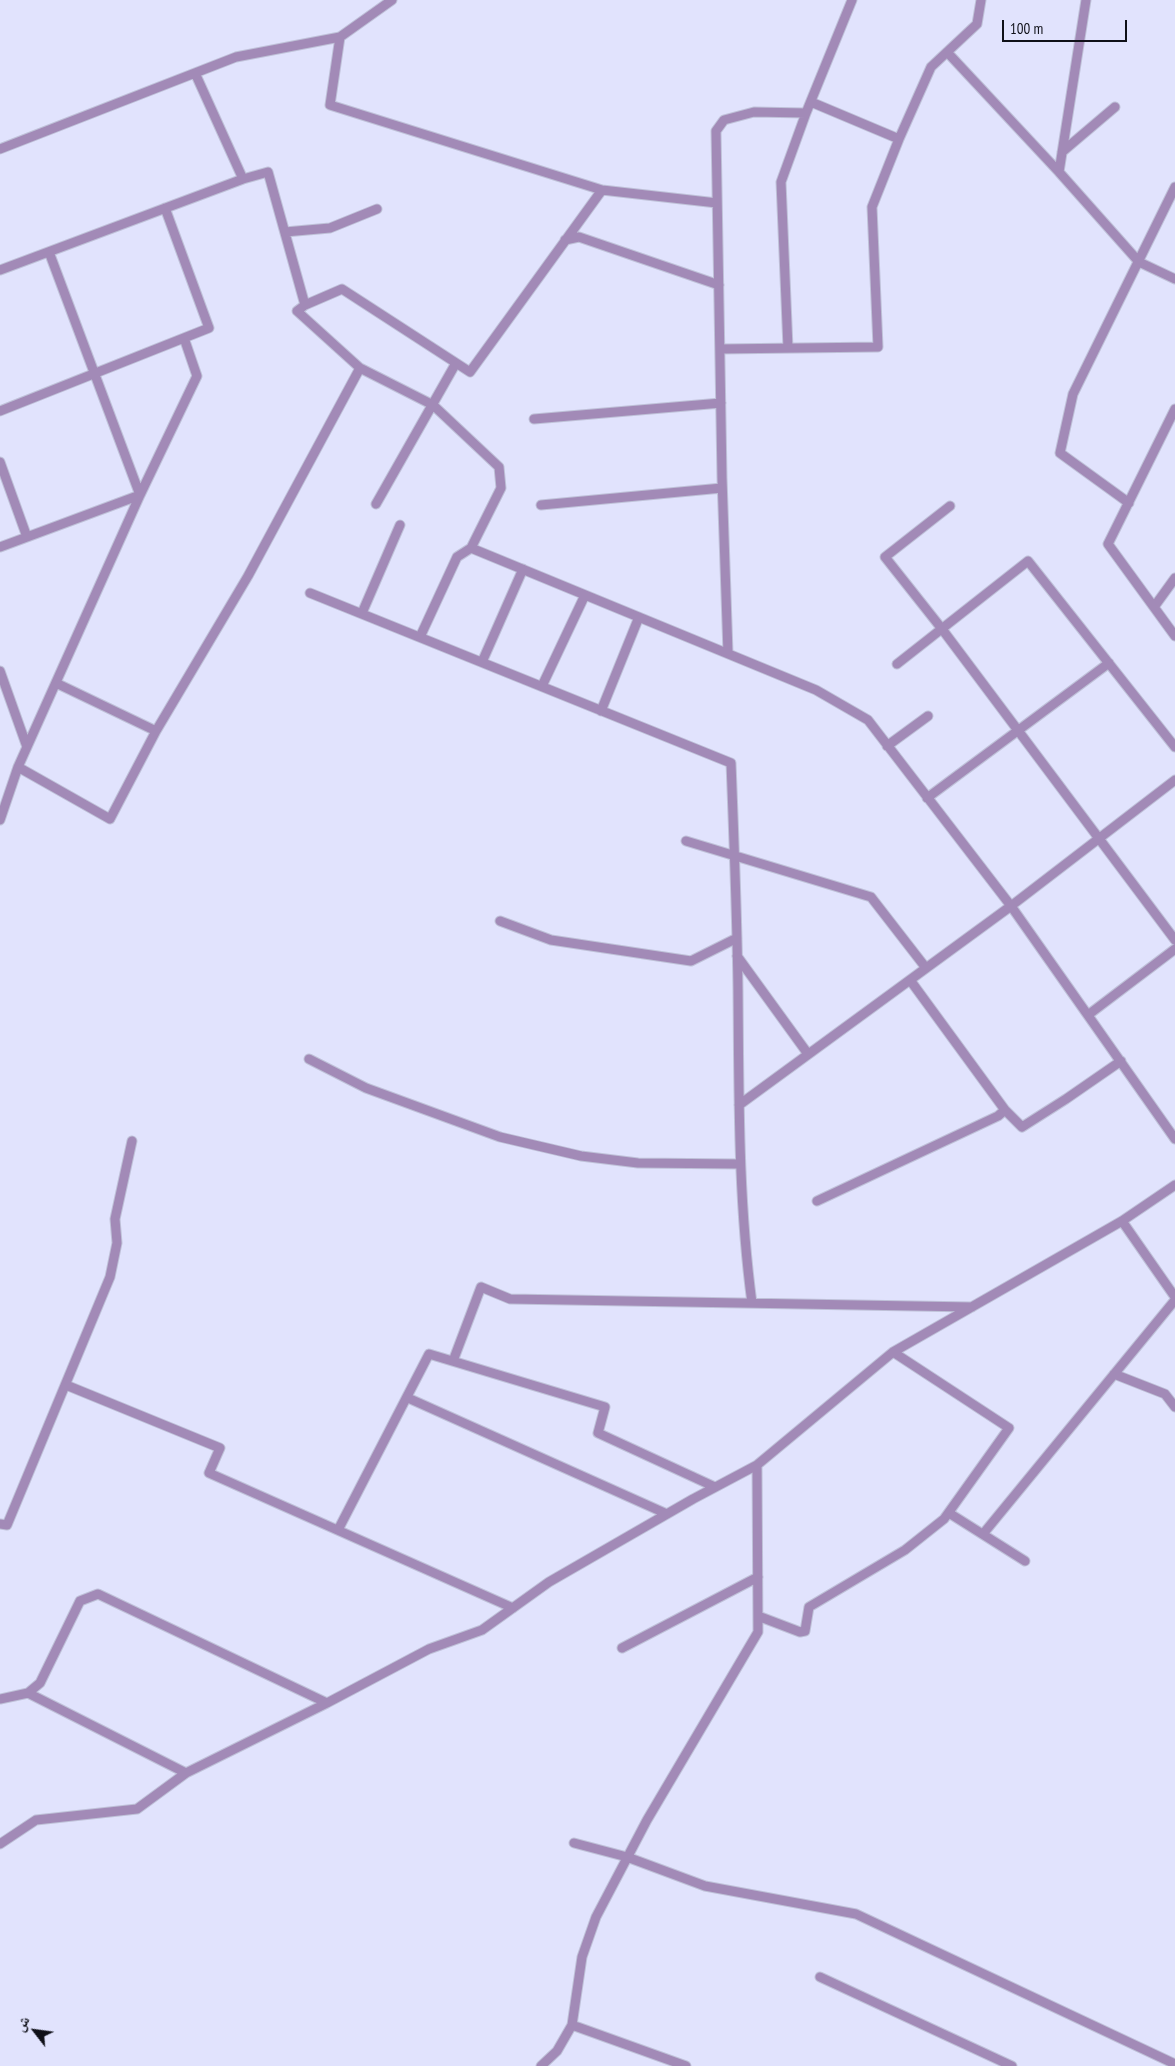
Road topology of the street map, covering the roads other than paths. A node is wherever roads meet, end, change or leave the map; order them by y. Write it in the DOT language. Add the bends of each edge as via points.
graph roads {
  1 [pos="392,0"];
  2 [pos="852,0"];
  3 [pos="981,0"];
  4 [pos="1086,0"];
  5 [pos="340,37"];
  6 [pos="947,52"];
  7 [pos="195,73"];
  8 [pos="811,102"];
  9 [pos="1115,107"];
  10 [pos="806,113"];
  11 [pos="899,139"];
  12 [pos="0,150"];
  13 [pos="1062,152"];
  14 [pos="1059,172"];
  15 [pos="242,179"];
  16 [pos="1175,187"];
  17 [pos="602,190"];
  18 [pos="717,203"];
  19 [pos="164,208"];
  20 [pos="377,209"];
  21 [pos="285,232"];
  22 [pos="566,240"];
  23 [pos="49,252"];
  24 [pos="1139,262"];
  25 [pos="0,270"];
  26 [pos="1175,279"];
  27 [pos="718,285"];
  28 [pos="305,305"];
  29 [pos="184,338"];
  30 [pos="788,348"];
  31 [pos="720,349"];
  32 [pos="456,362"];
  33 [pos="360,368"];
  34 [pos="94,374"];
  35 [pos="720,403"];
  36 [pos="433,405"];
  37 [pos="1175,409"];
  38 [pos="0,411"];
  39 [pos="534,419"];
  40 [pos="0,462"];
  41 [pos="722,488"];
  42 [pos="140,495"];
  43 [pos="1129,502"];
  44 [pos="376,504"];
  45 [pos="541,504"];
  46 [pos="950,506"];
  47 [pos="400,525"];
  48 [pos="27,536"];
  49 [pos="0,547"];
  50 [pos="471,548"];
  51 [pos="522,570"];
  52 [pos="1175,578"];
  53 [pos="310,593"];
  54 [pos="585,595"];
  55 [pos="1154,607"];
  56 [pos="362,614"];
  57 [pos="639,617"];
  58 [pos="942,629"];
  59 [pos="1175,636"];
  60 [pos="420,637"];
  61 [pos="728,653"];
  62 [pos="482,662"];
  63 [pos="1109,663"];
  64 [pos="897,664"];
  65 [pos="0,671"];
  66 [pos="56,683"];
  67 [pos="542,686"];
  68 [pos="601,710"];
  69 [pos="928,716"];
  70 [pos="1019,730"];
  71 [pos="156,732"];
  72 [pos="27,746"];
  73 [pos="887,746"];
  74 [pos="1175,747"];
  75 [pos="18,767"];
  76 [pos="1175,780"];
  77 [pos="927,798"];
  78 [pos="0,820"];
  79 [pos="1100,838"];
  80 [pos="686,842"];
  81 [pos="734,856"];
  82 [pos="1011,906"];
  83 [pos="500,921"];
  84 [pos="737,938"];
  85 [pos="1175,940"];
  86 [pos="1175,949"];
  87 [pos="737,956"];
  88 [pos="926,968"];
  89 [pos="910,980"];
  90 [pos="1088,1015"];
  91 [pos="808,1054"];
  92 [pos="309,1058"];
  93 [pos="1121,1060"];
  94 [pos="739,1106"];
  95 [pos="1005,1110"];
  96 [pos="1175,1139"];
  97 [pos="132,1142"];
  98 [pos="740,1164"];
  99 [pos="1175,1185"];
  100 [pos="817,1201"];
  101 [pos="1122,1221"];
  102 [pos="1175,1298"];
  103 [pos="752,1303"];
  104 [pos="972,1307"];
  105 [pos="893,1352"];
  106 [pos="453,1361"];
  107 [pos="1114,1374"];
  108 [pos="66,1385"];
  109 [pos="408,1398"];
  110 [pos="1175,1407"];
  111 [pos="756,1466"];
  112 [pos="715,1487"];
  113 [pos="949,1513"];
  114 [pos="667,1514"];
  115 [pos="0,1524"];
  116 [pos="338,1530"];
  117 [pos="983,1534"];
  118 [pos="1025,1560"];
  119 [pos="758,1577"];
  120 [pos="512,1608"];
  121 [pos="758,1616"];
  122 [pos="622,1648"];
  123 [pos="28,1693"];
  124 [pos="0,1699"];
  125 [pos="327,1703"];
  126 [pos="186,1773"];
  127 [pos="574,1843"];
  128 [pos="0,1844"];
  129 [pos="627,1857"];
  130 [pos="820,1977"];
  131 [pos="572,2025"];
  132 [pos="1175,2064"];
  133 [pos="541,2066"];
  134 [pos="686,2066"];
  135 [pos="1012,2066"];
  1 -- 5 [label="street"];
  2 -- 8 [label="street"];
  3 -- 6 [label="street" via="977,24"];
  4 -- 13 [label="street"];
  5 -- 7 [label="street" via="236,57"];
  5 -- 17 [label="street" via="330,105"];
  6 -- 11 [label="street" via="931,67"];
  6 -- 14 [label="street"];
  7 -- 12 [label="street"];
  7 -- 15 [label="street"];
  8 -- 10 [label="street"];
  8 -- 11 [label="street"];
  9 -- 13 [label="street"];
  10 -- 18 [label="street" via="754,112 724,120 716,131"];
  10 -- 30 [label="street" via="781,182"];
  11 -- 30 [label="street" via="872,207 878,346"];
  13 -- 14 [label="street"];
  14 -- 24 [label="street"];
  15 -- 19 [label="street"];
  15 -- 21 [label="street" via="268,172"];
  16 -- 24 [label="street"];
  17 -- 18 [label="street"];
  17 -- 22 [label="street"];
  18 -- 27 [label="street"];
  19 -- 23 [label="street"];
  19 -- 29 [label="street" via="208,328"];
  20 -- 21 [label="street" via="330,228"];
  21 -- 28 [label="street"];
  22 -- 27 [label="street" via="579,238"];
  22 -- 32 [label="street" via="470,372"];
  23 -- 25 [label="street"];
  23 -- 34 [label="street"];
  24 -- 26 [label="street"];
  24 -- 43 [label="street" via="1073,394 1060,453"];
  27 -- 31 [label="street"];
  28 -- 32 [label="street" via="342,289"];
  28 -- 33 [label="street" via="297,311"];
  29 -- 34 [label="street"];
  29 -- 42 [label="street" via="197,376"];
  30 -- 31 [label="street"];
  31 -- 35 [label="street"];
  32 -- 36 [label="street"];
  33 -- 36 [label="street"];
  33 -- 71 [label="street" via="248,576"];
  34 -- 38 [label="street"];
  34 -- 42 [label="street"];
  35 -- 39 [label="street"];
  35 -- 41 [label="street"];
  36 -- 44 [label="street"];
  36 -- 50 [label="street" via="499,468 501,488"];
  37 -- 43 [label="street"];
  40 -- 48 [label="street"];
  41 -- 45 [label="street"];
  41 -- 61 [label="street"];
  42 -- 48 [label="street"];
  42 -- 66 [label="street"];
  43 -- 55 [label="street" via="1108,544"];
  46 -- 58 [label="street" via="885,557"];
  47 -- 56 [label="street"];
  48 -- 49 [label="street"];
  50 -- 51 [label="street"];
  50 -- 60 [label="street" via="457,557"];
  51 -- 54 [label="street"];
  51 -- 62 [label="street"];
  52 -- 55 [label="street"];
  53 -- 56 [label="street"];
  54 -- 57 [label="street"];
  54 -- 67 [label="street"];
  55 -- 59 [label="street"];
  56 -- 60 [label="street"];
  57 -- 61 [label="street"];
  57 -- 68 [label="street"];
  58 -- 63 [label="street" via="1028,561"];
  58 -- 64 [label="street"];
  58 -- 70 [label="street"];
  60 -- 62 [label="street"];
  61 -- 73 [label="street" via="825,695 868,720"];
  62 -- 67 [label="street"];
  63 -- 70 [label="street"];
  63 -- 74 [label="street"];
  65 -- 72 [label="street"];
  66 -- 71 [label="street"];
  66 -- 72 [label="street"];
  67 -- 68 [label="street"];
  68 -- 81 [label="street" via="731,763"];
  69 -- 73 [label="street"];
  70 -- 77 [label="street"];
  70 -- 79 [label="street"];
  71 -- 75 [label="street" via="110,818"];
  72 -- 75 [label="street"];
  73 -- 77 [label="street"];
  75 -- 78 [label="street"];
  76 -- 79 [label="street"];
  77 -- 82 [label="street"];
  79 -- 82 [label="street"];
  79 -- 85 [label="street"];
  80 -- 81 [label="street"];
  81 -- 84 [label="street"];
  81 -- 88 [label="street" via="871,897"];
  82 -- 88 [label="street"];
  82 -- 90 [label="street"];
  83 -- 84 [label="street" via="551,940 691,960"];
  84 -- 87 [label="street"];
  86 -- 90 [label="street"];
  87 -- 91 [label="street"];
  87 -- 94 [label="street"];
  88 -- 89 [label="street"];
  89 -- 91 [label="street"];
  89 -- 95 [label="street"];
  90 -- 93 [label="street"];
  91 -- 94 [label="street"];
  92 -- 98 [label="street" via="366,1088 500,1137 581,1156 638,1163"];
  93 -- 95 [label="street" via="1022,1126"];
  93 -- 96 [label="street"];
  94 -- 98 [label="street"];
  95 -- 100 [label="street"];
  97 -- 108 [label="street" via="115,1219 117,1243 110,1277"];
  98 -- 103 [label="street"];
  99 -- 101 [label="street"];
  101 -- 102 [label="street"];
  101 -- 104 [label="street"];
  102 -- 107 [label="street"];
  103 -- 104 [label="street"];
  103 -- 106 [label="street" via="510,1299 481,1287"];
  104 -- 105 [label="street"];
  105 -- 111 [label="street"];
  105 -- 113 [label="street" via="1009,1428"];
  106 -- 109 [label="street" via="429,1354"];
  106 -- 112 [label="street" via="605,1407 598,1433"];
  107 -- 110 [label="street" via="1165,1394"];
  107 -- 117 [label="street"];
  108 -- 115 [label="street" via="8,1525"];
  108 -- 116 [label="street" via="220,1448 209,1473"];
  109 -- 114 [label="street"];
  109 -- 116 [label="street"];
  111 -- 112 [label="street"];
  111 -- 119 [label="street"];
  112 -- 114 [label="street"];
  113 -- 117 [label="street"];
  113 -- 121 [label="street" via="905,1550 810,1607 805,1631"];
  114 -- 120 [label="street" via="549,1582"];
  116 -- 120 [label="street"];
  117 -- 118 [label="street"];
  119 -- 121 [label="street"];
  119 -- 122 [label="street"];
  120 -- 125 [label="street" via="482,1630 429,1649"];
  121 -- 129 [label="street" via="758,1632"];
  123 -- 124 [label="street"];
  123 -- 125 [label="street" via="40,1683 80,1602 98,1594"];
  123 -- 126 [label="street"];
  125 -- 126 [label="street"];
  126 -- 128 [label="street" via="137,1809 36,1820"];
  127 -- 129 [label="street"];
  129 -- 131 [label="street" via="596,1917 582,1957"];
  129 -- 132 [label="street" via="706,1886 856,1914"];
  130 -- 135 [label="street"];
  131 -- 133 [label="street" via="557,2052"];
  131 -- 134 [label="street"];
}
